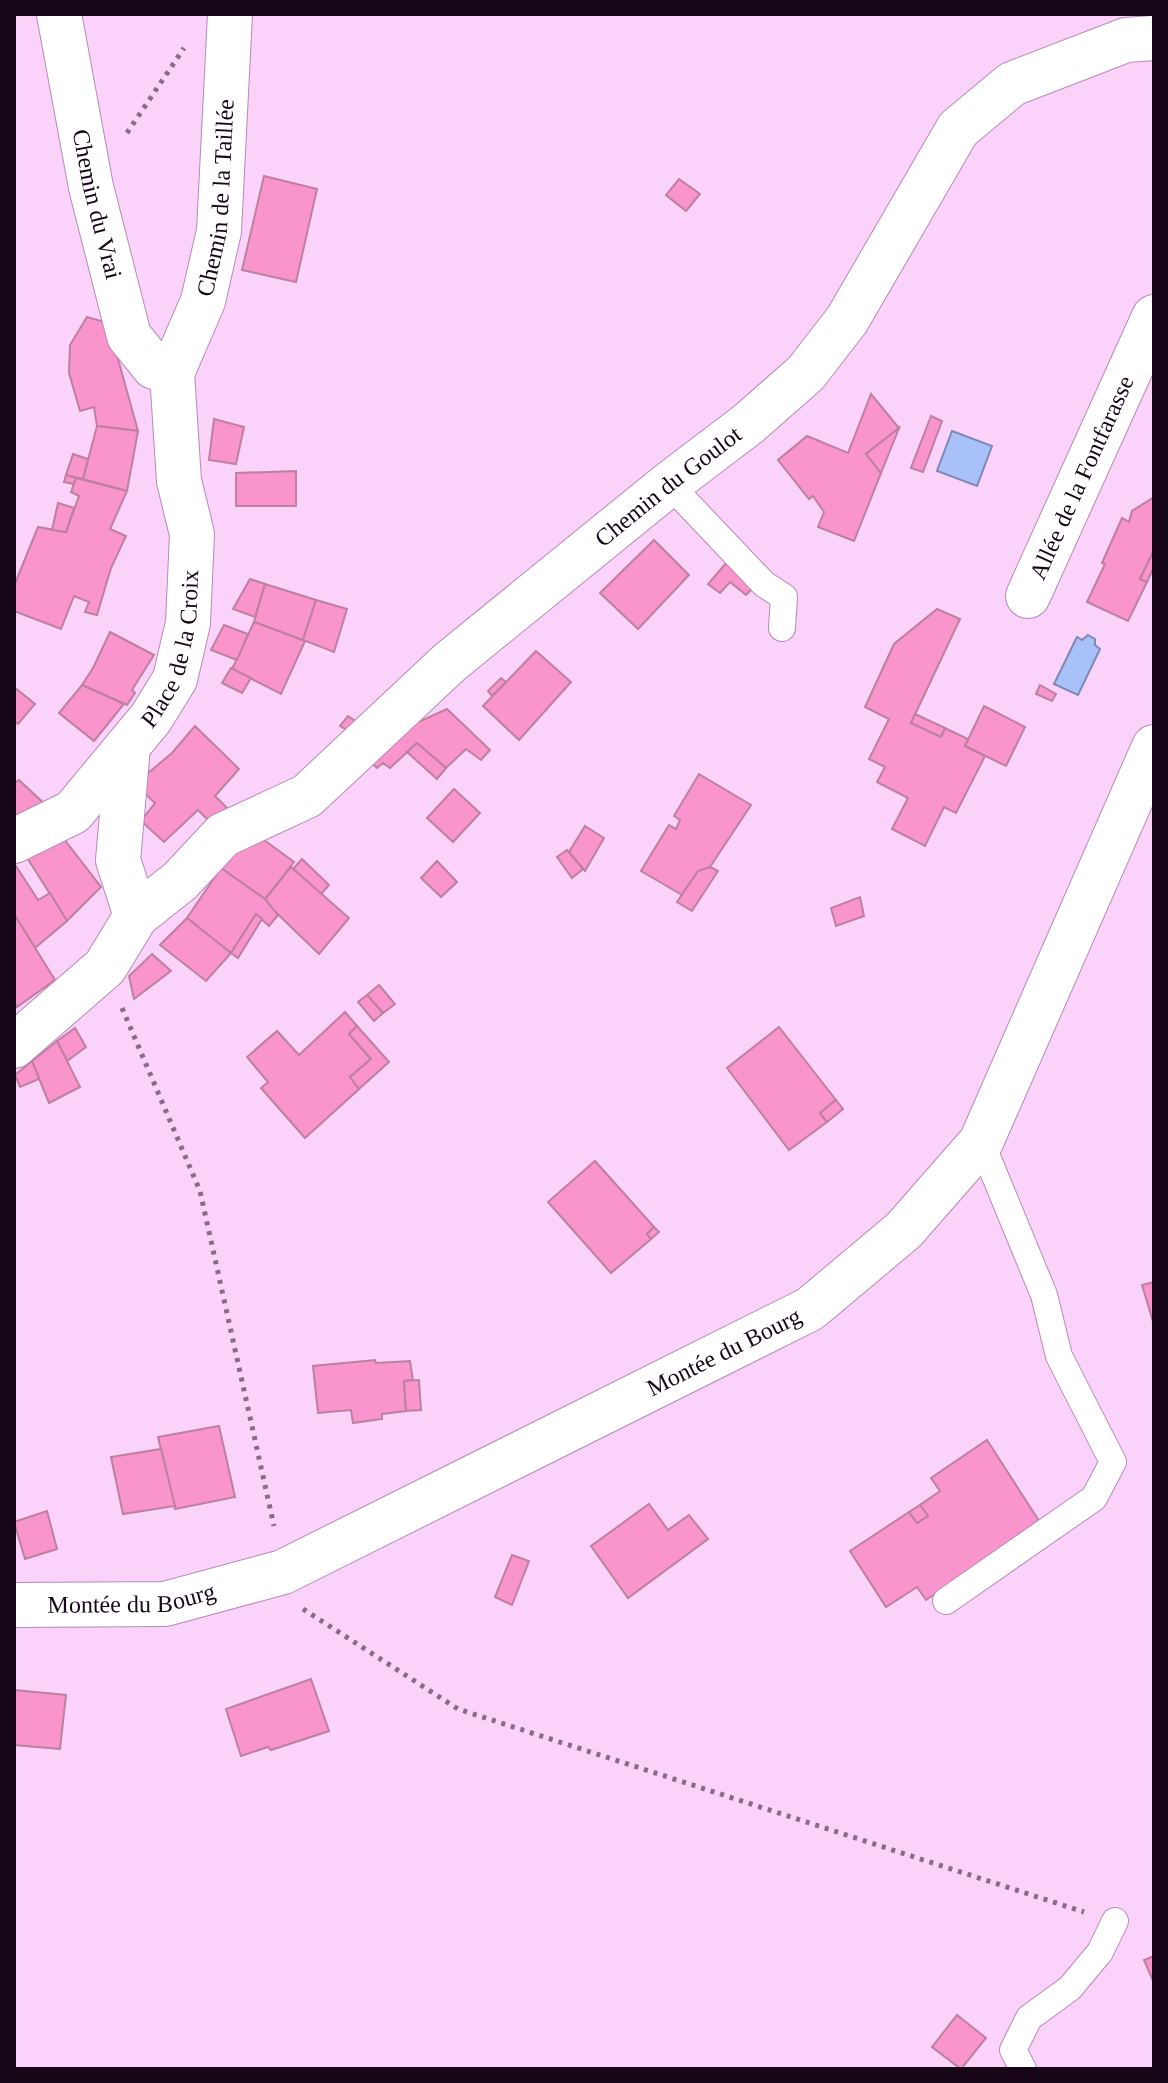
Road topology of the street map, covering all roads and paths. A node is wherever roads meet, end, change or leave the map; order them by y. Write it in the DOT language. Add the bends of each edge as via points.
graph roads {
  1 [pos="59,14"];
  2 [pos="230,14"];
  3 [pos="1154,38"];
  4 [pos="190,39"];
  5 [pos="91,187"];
  6 [pos="1154,317"];
  7 [pos="172,373"];
  8 [pos="669,484"];
  9 [pos="1028,596"];
  10 [pos="782,628"];
  11 [pos="128,747"];
  12 [pos="1154,747"];
  13 [pos="14,841"];
  14 [pos="136,916"];
  15 [pos="105,967"];
  16 [pos="14,1046"];
  17 [pos="981,1142"];
  18 [pos="283,1572"];
  19 [pos="946,1601"];
  20 [pos="14,1605"];
  21 [pos="1115,1921"];
  22 [pos="1023,2069"];
  1 -- 5 [label="street, Chemin du Vrai"];
  2 -- 7 [label="street, Chemin de la Taillée" via="219,231 203,301"];
  3 -- 8 [label="street, Chemin du Goulot" via="1126,40 1012,84 958,129 847,320 806,373"];
  4 -- 5 [label="path"];
  5 -- 7 [label="street, Chemin du Vrai" via="129,336 154,367"];
  6 -- 9 [label="street, Allée de la Fontfarasse"];
  7 -- 11 [label="street, Place de la Croix" via="179,481 192,534 188,623 175,679"];
  8 -- 10 [label="lane" via="764,584 784,597"];
  8 -- 14 [label="street, Chemin du Goulot" via="450,662 307,796 223,835 180,881"];
  11 -- 13 [label="street" via="73,812"];
  11 -- 14 [label="street, Place de la Croix" via="118,860"];
  12 -- 17 [label="street, Montée du Bourg"];
  14 -- 15 [label="street"];
  15 -- 16 [label="street"];
  15 -- 18 [label="path" via="200,1191"];
  17 -- 18 [label="street, Montée du Bourg" via="904,1230 810,1309"];
  17 -- 19 [label="lane" via="1044,1295 1059,1356 1113,1462 1094,1498"];
  18 -- 20 [label="street, Montée du Bourg" via="165,1604"];
  18 -- 21 [label="path" via="296,1604 458,1709"];
  21 -- 22 [label="lane" via="1100,1952 1070,1988 1029,2018 1013,2050"];
}
